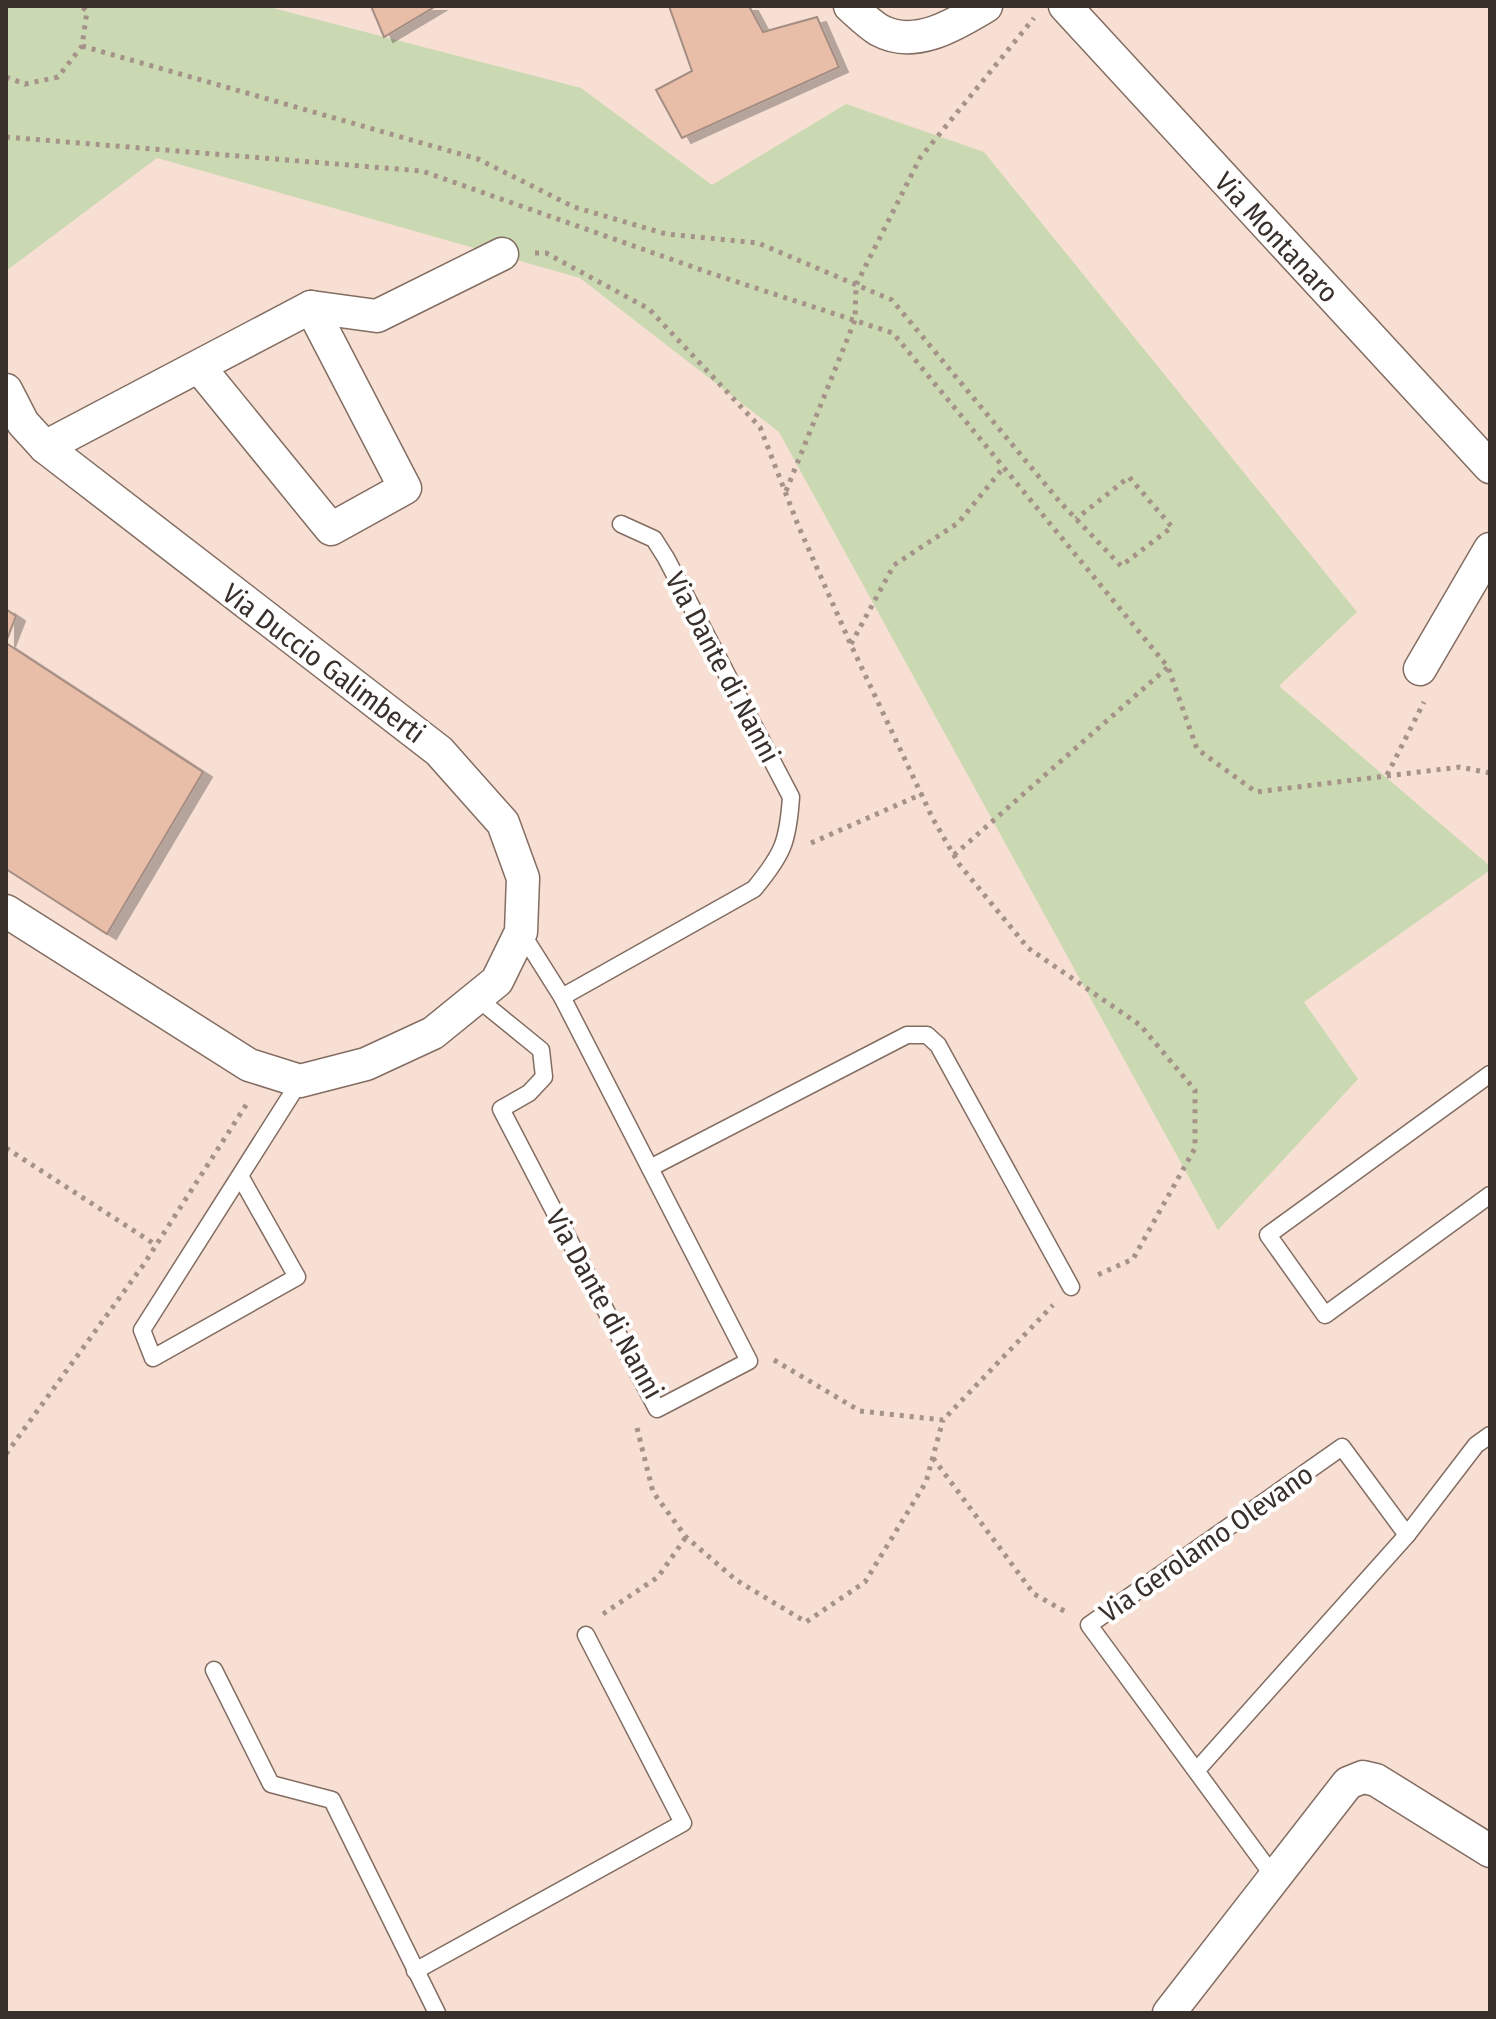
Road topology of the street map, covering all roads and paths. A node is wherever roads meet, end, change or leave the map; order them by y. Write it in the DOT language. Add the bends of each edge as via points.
graph roads {
  1 [pos="81,6"];
  2 [pos="850,6"];
  3 [pos="986,6"];
  4 [pos="1051,11"];
  5 [pos="82,46"];
  6 [pos="6,77"];
  7 [pos="6,137"];
  8 [pos="502,254"];
  9 [pos="856,285"];
  10 [pos="311,307"];
  11 [pos="855,320"];
  12 [pos="199,367"];
  13 [pos="6,390"];
  14 [pos="45,447"];
  15 [pos="1004,467"];
  16 [pos="1490,467"];
  17 [pos="785,492"];
  18 [pos="1076,519"];
  19 [pos="621,524"];
  20 [pos="1490,549"];
  21 [pos="851,645"];
  22 [pos="1168,667"];
  23 [pos="1420,669"];
  24 [pos="1490,773"];
  25 [pos="1386,776"];
  26 [pos="922,794"];
  27 [pos="954,855"];
  28 [pos="778,858"];
  29 [pos="6,911"];
  30 [pos="521,932"];
  31 [pos="562,997"];
  32 [pos="477,998"];
  33 [pos="268,1071"];
  34 [pos="1490,1074"];
  35 [pos="300,1081"];
  36 [pos="6,1148"];
  37 [pos="650,1168"];
  38 [pos="240,1176"];
  39 [pos="1490,1195"];
  40 [pos="156,1245"];
  41 [pos="1071,1287"];
  42 [pos="737,1339"];
  43 [pos="652,1398"];
  44 [pos="943,1420"];
  45 [pos="1490,1435"];
  46 [pos="6,1454"];
  47 [pos="932,1457"];
  48 [pos="1407,1535"];
  49 [pos="686,1537"];
  50 [pos="1089,1625"];
  51 [pos="586,1635"];
  52 [pos="214,1670"];
  53 [pos="1197,1770"];
  54 [pos="1490,1851"];
  55 [pos="1274,1877"];
  56 [pos="415,1971"];
  57 [pos="437,2013"];
  58 [pos="1169,2013"];
  1 -- 5 [label="path" via="87,11"];
  2 -- 3 [label="street" via="881,31 915,37 949,28"];
  4 -- 9 [label="path" via="920,158"];
  4 -- 16 [label="street, Via Montanaro"];
  5 -- 6 [label="path" via="58,77 25,84"];
  5 -- 9 [label="path" via="478,159 574,207 666,234 758,243"];
  7 -- 11 [label="path" via="422,171"];
  8 -- 10 [label="street" via="377,316"];
  8 -- 17 [label="path" via="546,253 649,309 760,427"];
  9 -- 11 [label="path"];
  9 -- 18 [label="path" via="892,300"];
  10 -- 12 [label="street"];
  10 -- 12 [label="street" via="405,488 331,529"];
  11 -- 15 [label="path" via="893,333"];
  11 -- 17 [label="path"];
  12 -- 14 [label="street"];
  13 -- 14 [label="street, Via Duccio Galimberti" via="23,423"];
  14 -- 30 [label="street, Via Duccio Galimberti" via="439,751 503,823 523,878"];
  15 -- 21 [label="path" via="958,523 894,565"];
  15 -- 22 [label="path"];
  17 -- 21 [label="path"];
  18 -- 18 [label="path" via="1121,566 1172,527 1129,477"];
  19 -- 28 [label="lane, Via Dante di Nanni" via="654,539 666,558 791,797 789,836"];
  20 -- 23 [label="street"];
  21 -- 26 [label="path"];
  22 -- 25 [label="path" via="1197,749 1256,792"];
  22 -- 27 [label="path"];
  23 -- 25 [label="path" via="1430,689"];
  24 -- 25 [label="path" via="1460,767"];
  26 -- 27 [label="path"];
  26 -- 28 [label="path"];
  27 -- 41 [label="path" via="1028,948 1140,1025 1195,1090 1195,1148 1133,1259"];
  28 -- 31 [label="lane, Via Dante di Nanni" via="754,889"];
  29 -- 33 [label="street" via="249,1065"];
  30 -- 31 [label="lane, Via Dante di Nanni"];
  30 -- 32 [label="street" via="497,981"];
  31 -- 37 [label="lane, Via Dante di Nanni"];
  32 -- 35 [label="street" via="433,1033 366,1064"];
  32 -- 43 [label="lane, Via Dante di Nanni" via="541,1050 544,1077 501,1109"];
  33 -- 35 [label="street"];
  33 -- 40 [label="path"];
  34 -- 39 [label="lane" via="1268,1235 1325,1315"];
  35 -- 38 [label="lane"];
  36 -- 40 [label="path"];
  37 -- 41 [label="lane" via="907,1035 927,1035 938,1045"];
  37 -- 42 [label="lane, Via Dante di Nanni"];
  38 -- 38 [label="lane" via="142,1330 153,1358 297,1277"];
  40 -- 46 [label="path"];
  41 -- 44 [label="path"];
  42 -- 43 [label="lane, Via Dante di Nanni" via="749,1361 657,1409"];
  42 -- 44 [label="path" via="860,1411"];
  43 -- 49 [label="path" via="634,1416 653,1492"];
  44 -- 47 [label="path"];
  45 -- 48 [label="lane" via="1476,1445"];
  47 -- 49 [label="path" via="926,1482 865,1582 806,1622 736,1580"];
  47 -- 50 [label="path" via="1034,1594"];
  48 -- 50 [label="lane, Via Gerolamo Olevano" via="1342,1447"];
  48 -- 53 [label="lane"];
  49 -- 51 [label="path" via="658,1577 589,1623"];
  50 -- 53 [label="lane, Via Gerolamo Olevano"];
  51 -- 56 [label="lane" via="683,1823"];
  52 -- 56 [label="lane" via="271,1784 332,1800"];
  53 -- 55 [label="lane, Via Gerolamo Olevano"];
  54 -- 55 [label="street" via="1389,1787 1363,1777 1335,1796"];
  55 -- 58 [label="street"];
  56 -- 57 [label="lane"];
}
